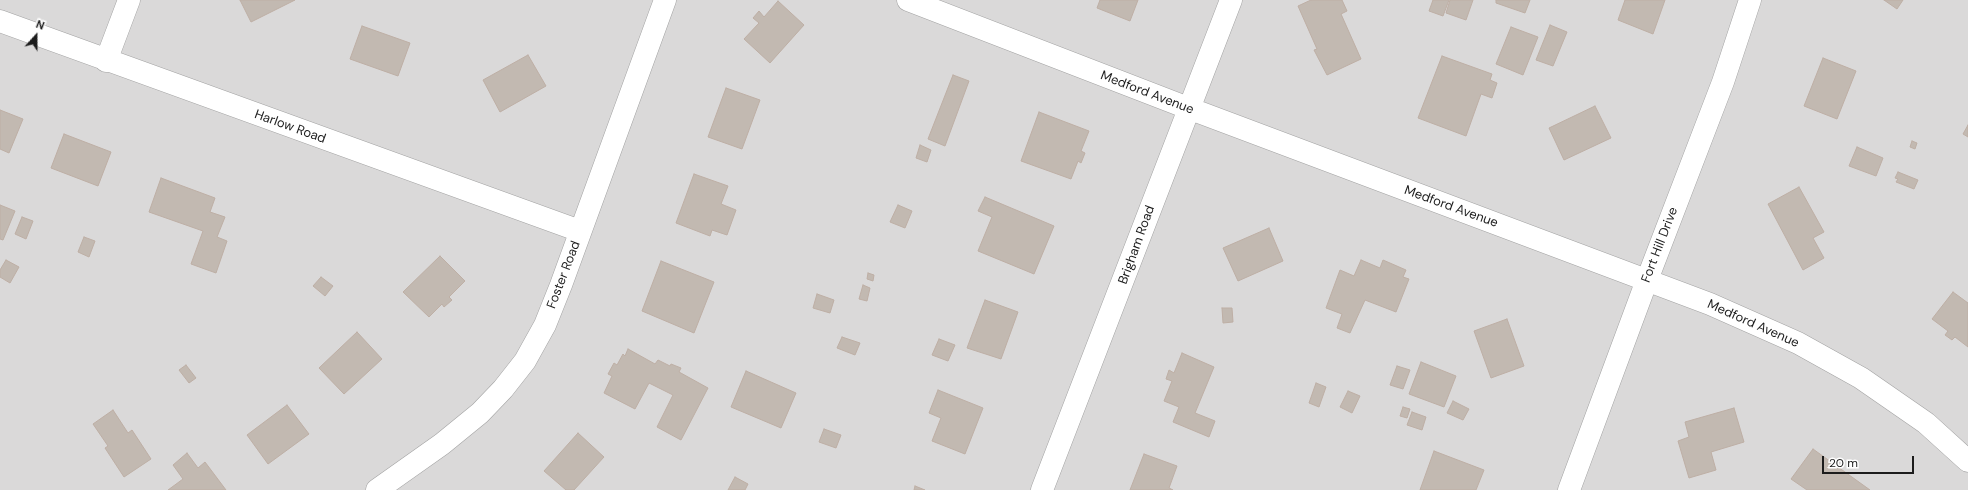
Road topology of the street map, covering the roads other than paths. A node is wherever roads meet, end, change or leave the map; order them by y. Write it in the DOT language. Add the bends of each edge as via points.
graph roads {
  1 [pos="129,0"];
  2 [pos="665,0"];
  3 [pos="908,0"];
  4 [pos="1230,0"];
  5 [pos="1750,0"];
  6 [pos="0,22"];
  7 [pos="106,61"];
  8 [pos="1188,108"];
  9 [pos="580,231"];
  10 [pos="1647,280"];
  11 [pos="1968,461"];
  12 [pos="377,490"];
  13 [pos="1042,490"];
  14 [pos="1570,490"];
  1 -- 7 [label="street"];
  2 -- 9 [label="street, Foster Road"];
  3 -- 8 [label="street, Medford Avenue"];
  4 -- 8 [label="street, Brigham Road"];
  5 -- 10 [label="street, Fort Hill Drive" via="1723,82"];
  6 -- 7 [label="street, Harlow Road"];
  7 -- 9 [label="street, Harlow Road"];
  8 -- 10 [label="street, Medford Avenue"];
  8 -- 13 [label="street, Brigham Road"];
  9 -- 12 [label="street, Foster Road" via="561,285 525,361 480,413 442,444"];
  10 -- 11 [label="street, Medford Avenue" via="1710,304 1798,343 1860,378 1926,423"];
  10 -- 14 [label="street, Fort Hill Drive"];
}
